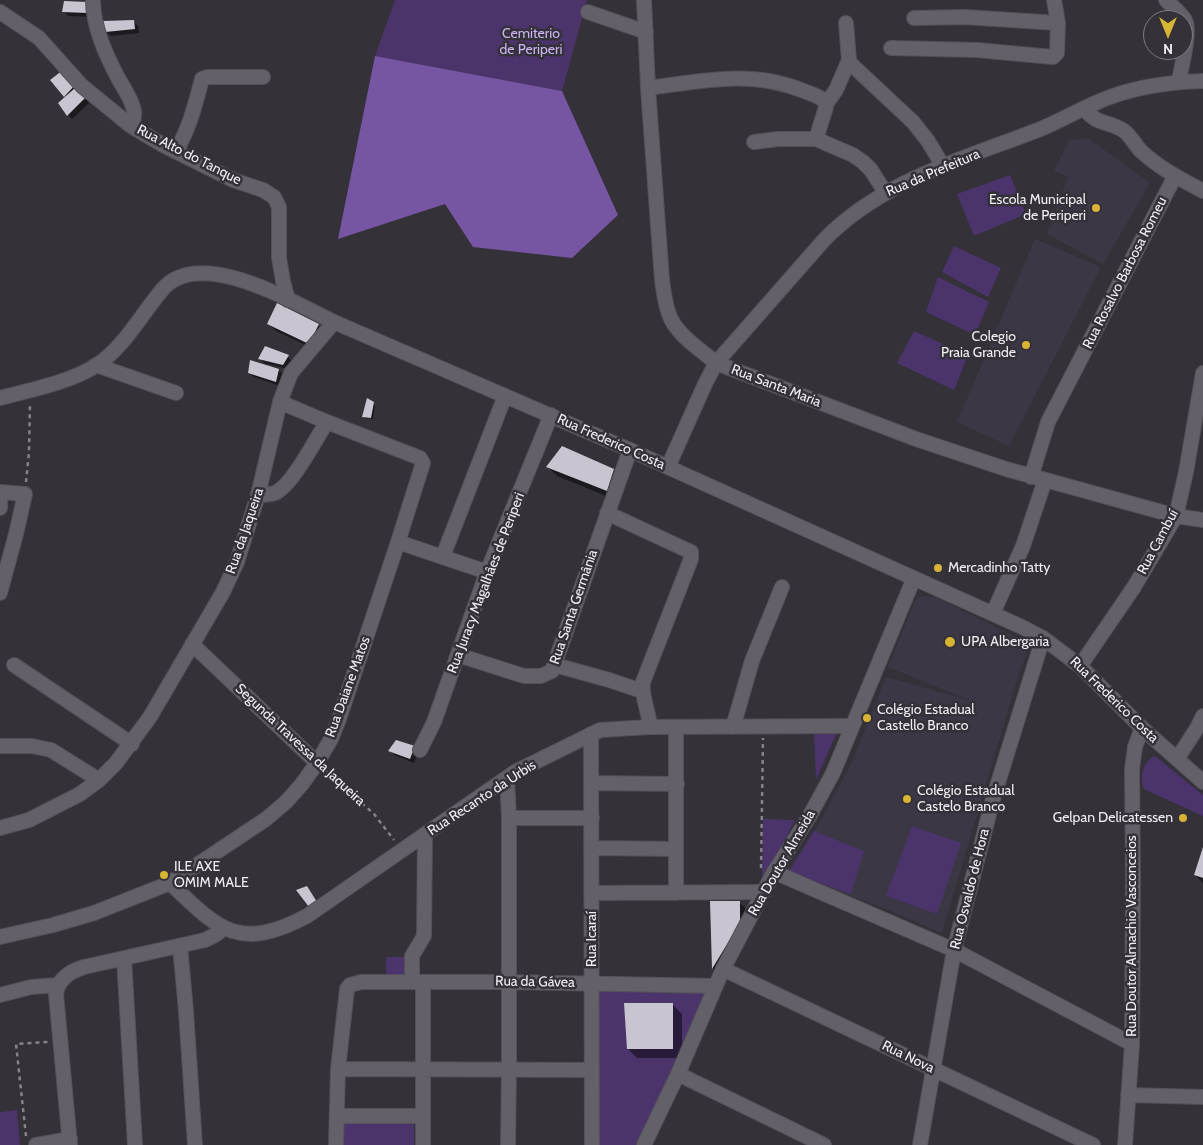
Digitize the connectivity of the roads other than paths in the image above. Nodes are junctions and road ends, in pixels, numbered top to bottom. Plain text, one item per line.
1 (93, 0) edge
2 (644, 0) edge
3 (1054, 0) edge
4 (1166, 0) edge
5 (0, 12) edge
6 (588, 12) dead end
7 (914, 18) dead end
8 (846, 23) dead end
9 (1058, 23) junction
10 (646, 32) junction
11 (892, 48) dead end
12 (849, 60) junction
13 (263, 77) dead end
14 (1179, 81) junction
15 (1203, 81) edge
16 (648, 88) junction
17 (826, 104) junction
18 (1084, 109) junction
19 (131, 126) junction
20 (816, 139) junction
21 (754, 142) dead end
22 (176, 151) junction
23 (943, 166) junction
24 (1175, 176) junction
25 (884, 192) junction
26 (1203, 192) edge
27 (288, 300) junction
28 (334, 322) junction
29 (716, 363) junction
30 (96, 365) junction
31 (1203, 373) edge
32 (176, 393) dead end
33 (504, 396) junction
34 (0, 398) edge
35 (280, 402) junction
36 (551, 415) junction
37 (327, 422) junction
38 (630, 450) junction
39 (668, 467) junction
40 (1038, 479) junction
41 (0, 492) edge
42 (258, 495) junction
43 (0, 508) edge
44 (607, 513) junction
45 (1176, 516) junction
46 (1203, 520) edge
47 (398, 542) junction
48 (443, 556) junction
49 (487, 572) junction
50 (914, 578) junction
51 (782, 587) dead end
52 (0, 593) edge
53 (993, 613) junction
54 (1043, 638) junction
55 (192, 644) junction
56 (458, 655) junction
57 (14, 664) dead end
58 (555, 665) junction
59 (1080, 666) junction
60 (642, 691) junction
61 (1203, 716) edge
62 (650, 726) junction
63 (733, 726) junction
64 (852, 726) junction
65 (676, 727) junction
66 (1142, 728) junction
67 (591, 734) junction
68 (132, 744) junction
69 (0, 746) edge
70 (420, 750) dead end
71 (1177, 759) junction
72 (317, 763) junction
73 (506, 778) junction
74 (99, 780) junction
75 (1203, 782) edge
76 (592, 784) junction
77 (677, 784) junction
78 (509, 818) junction
79 (592, 818) junction
80 (0, 828) edge
81 (425, 835) junction
82 (592, 848) junction
83 (676, 849) junction
84 (774, 872) junction
85 (170, 883) junction
86 (762, 892) junction
87 (592, 893) junction
88 (676, 893) junction
89 (223, 929) junction
90 (0, 937) edge
91 (180, 946) junction
92 (954, 950) junction
93 (124, 958) junction
94 (723, 969) junction
95 (418, 982) junction
96 (509, 982) junction
97 (592, 983) junction
98 (58, 986) junction
99 (715, 986) junction
100 (0, 995) edge
101 (1132, 1044) junction
102 (338, 1069) junction
103 (933, 1069) junction
104 (423, 1070) junction
105 (509, 1070) junction
106 (592, 1070) junction
107 (678, 1074) junction
108 (1128, 1094) junction
109 (1203, 1097) edge
110 (337, 1116) junction
111 (423, 1116) junction
112 (70, 1142) edge
113 (36, 1145) edge
114 (135, 1145) edge
115 (195, 1145) edge
116 (336, 1145) edge
117 (422, 1145) edge
118 (508, 1145) edge
119 (592, 1145) edge
120 (644, 1145) edge
121 (824, 1145) edge
122 (920, 1145) edge
123 (1093, 1145) edge
124 (1125, 1145) edge

1 - 19 street, Rua Alto do Tanque
2 - 10 street, Rua Santa Maria
3 - 9 street
4 - 14 street
5 - 19 street
6 - 10 street
7 - 9 street
8 - 12 street
9 - 11 street
10 - 16 street, Rua Santa Maria
12 - 17 street
12 - 23 street
13 - 22 street
14 - 15 street, Rua da Prefeitura
14 - 18 street, Rua da Prefeitura
16 - 17 street
16 - 29 street, Rua Santa Maria
17 - 20 street
18 - 23 street, Rua da Prefeitura
18 - 24 street
19 - 22 street, Rua Alto do Tanque
20 - 21 street
20 - 25 street
22 - 27 street, Rua Alto do Tanque
23 - 25 street, Rua da Prefeitura
24 - 26 street
24 - 40 street, Rua Rosalvo Barbosa Romeu
25 - 29 street, Rua da Prefeitura
27 - 28 street, Rua Frederico Costa
27 - 30 street, Rua Frederico Costa
28 - 33 street, Rua Frederico Costa
28 - 35 street, Rua da Jaqueira
29 - 39 street, Rua da Prefeitura
29 - 40 street, Rua Santa Maria
30 - 32 street
30 - 34 street, Rua Frederico Costa
31 - 45 street, Rua Cambuí
33 - 36 street, Rua Frederico Costa
33 - 48 street
35 - 37 street, Rua Daiane Matos
35 - 42 street, Rua da Jaqueira
36 - 38 street, Rua Frederico Costa
36 - 49 street, Rua Juracy Magalhâes de Periperi
37 - 42 street
37 - 47 street, Rua Daiane Matos
38 - 39 street, Rua Frederico Costa
38 - 44 street, Rua Santa Germânia
39 - 50 street, Rua Frederico Costa
40 - 45 street, Rua Santa Maria
40 - 53 street, Rua Rosalvo Barbosa Romeu
41 - 43 street
41 - 52 street
42 - 55 street, Rua da Jaqueira
44 - 58 street, Rua Santa Germânia
44 - 60 street
45 - 46 street, Rua Santa Maria
45 - 59 street, Rua Cambuí
47 - 48 street
47 - 72 street, Rua Daiane Matos
48 - 49 street
49 - 56 street, Rua Juracy Magalhâes de Periperi
50 - 53 street, Rua Frederico Costa
50 - 64 street, Rua Doutor Almeida
51 - 63 street
53 - 54 street, Rua Frederico Costa
54 - 59 street, Rua Frederico Costa
54 - 92 street, Rua Osvaldo de Hora
55 - 68 street, Rua da Jaqueira
55 - 72 street, Segunda Travessa da Jaqueira
56 - 58 street, Rua Santa Germânia
56 - 70 street, Rua Juracy Magalhâes de Periperi
57 - 68 street
58 - 60 street
59 - 66 street, Rua Frederico Costa
60 - 62 street
61 - 71 street
62 - 65 street, Rua Recanto da Urbis
62 - 67 street, Rua Recanto da Urbis
63 - 64 street, Rua Recanto da Urbis
63 - 65 street, Rua Recanto da Urbis
64 - 84 street, Rua Doutor Almeida
65 - 77 street
66 - 71 street, Rua Frederico Costa
66 - 101 street, Rua Doutor Almachio Vasconceios
67 - 73 street, Rua Recanto da Urbis
67 - 76 street, Rua Icaraí
68 - 74 street, Rua da Jaqueira
69 - 74 street
71 - 75 street, Rua Frederico Costa
72 - 85 street, Rua Daiane Matos
73 - 78 street
73 - 81 street, Rua Recanto da Urbis
74 - 80 street, Rua da Jaqueira
76 - 77 street
76 - 79 street, Rua Icaraí
77 - 83 street
78 - 79 street
78 - 96 street
79 - 82 street, Rua Icaraí
81 - 89 street, Rua Recanto da Urbis
81 - 95 street
82 - 83 street
82 - 87 street, Rua Icaraí
83 - 88 street
84 - 86 street, Rua Doutor Almeida
84 - 92 street
85 - 89 street, Rua Recanto da Urbis
85 - 90 street, Rua Daiane Matos
86 - 88 street
86 - 94 street, Rua Doutor Almeida
87 - 88 street
87 - 97 street, Rua Icaraí
89 - 91 street
91 - 93 street
91 - 115 street
92 - 101 street
92 - 103 street, Rua Osvaldo de Hora
93 - 98 street
93 - 114 street
94 - 99 street, Rua Doutor Almeida
94 - 103 street, Rua Nova
95 - 96 street, Rua da Gávea
95 - 102 street, Rua da Gávea
95 - 104 street
96 - 97 street, Rua da Gávea
96 - 105 street
97 - 99 street, Rua da Gávea
97 - 106 street, Rua Icaraí
98 - 100 street
98 - 112 street
99 - 107 street, Rua Doutor Almeida
101 - 108 street, Rua Doutor Almachio Vasconceios
102 - 104 street
102 - 110 street
103 - 122 street, Rua Osvaldo de Hora
103 - 123 street, Rua Nova
104 - 105 street
104 - 111 street
105 - 106 street
105 - 118 street
106 - 119 street, Rua Icaraí
107 - 120 street, Rua Doutor Almeida
107 - 121 street
108 - 109 street
108 - 124 street, Rua Doutor Almachio Vasconceios
110 - 111 street
110 - 116 street
111 - 117 street
112 - 113 street

